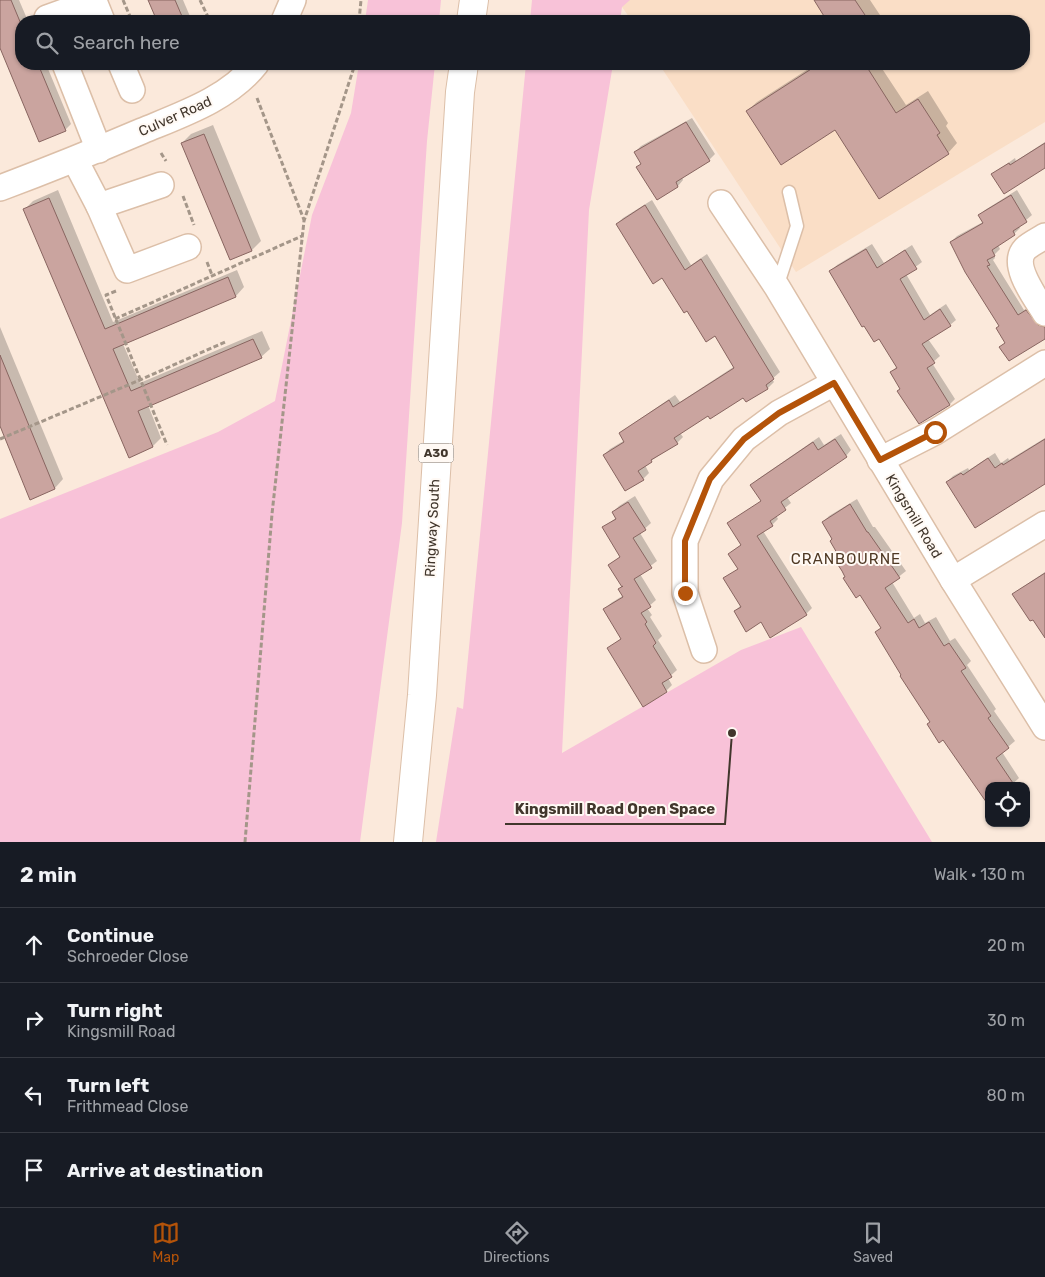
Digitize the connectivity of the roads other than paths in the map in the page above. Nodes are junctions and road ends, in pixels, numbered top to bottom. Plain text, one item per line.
1 (293, 0) edge
2 (474, 0) edge
3 (55, 15) edge
4 (100, 15) edge
5 (287, 15) edge
6 (471, 15) edge
7 (67, 70) edge
8 (123, 70) edge
9 (252, 70) edge
10 (463, 70) edge
11 (132, 90) dead end
12 (99, 150) junction
13 (75, 160) junction
14 (170, 187) road end
15 (0, 188) edge
16 (789, 192) dead end
17 (721, 203) dead end
18 (99, 206) junction
19 (1045, 236) edge
20 (197, 246) road end
21 (777, 287) junction
22 (1045, 313) edge
23 (1045, 363) edge
24 (834, 383) junction
25 (880, 460) junction
26 (1045, 524) edge
27 (953, 580) junction
28 (704, 650) dead end
29 (1045, 727) edge
30 (408, 842) edge

1 - 5 street
2 - 6 main road
3 - 4 street
7 - 12 street
8 - 11 street
9 - 12 street, Culver Road
10 - 30 main road, Ringway South / A30
12 - 13 street, Culver Road
13 - 15 street, Culver Road
13 - 18 street
14 - 18 street
16 - 21 lane
17 - 21 street, Kingsmill Road
18 - 20 street
19 - 22 street
21 - 24 street, Kingsmill Road
23 - 25 street
24 - 25 street, Kingsmill Road
24 - 28 street
25 - 27 street, Kingsmill Road
26 - 27 street
27 - 29 street, Kingsmill Road

